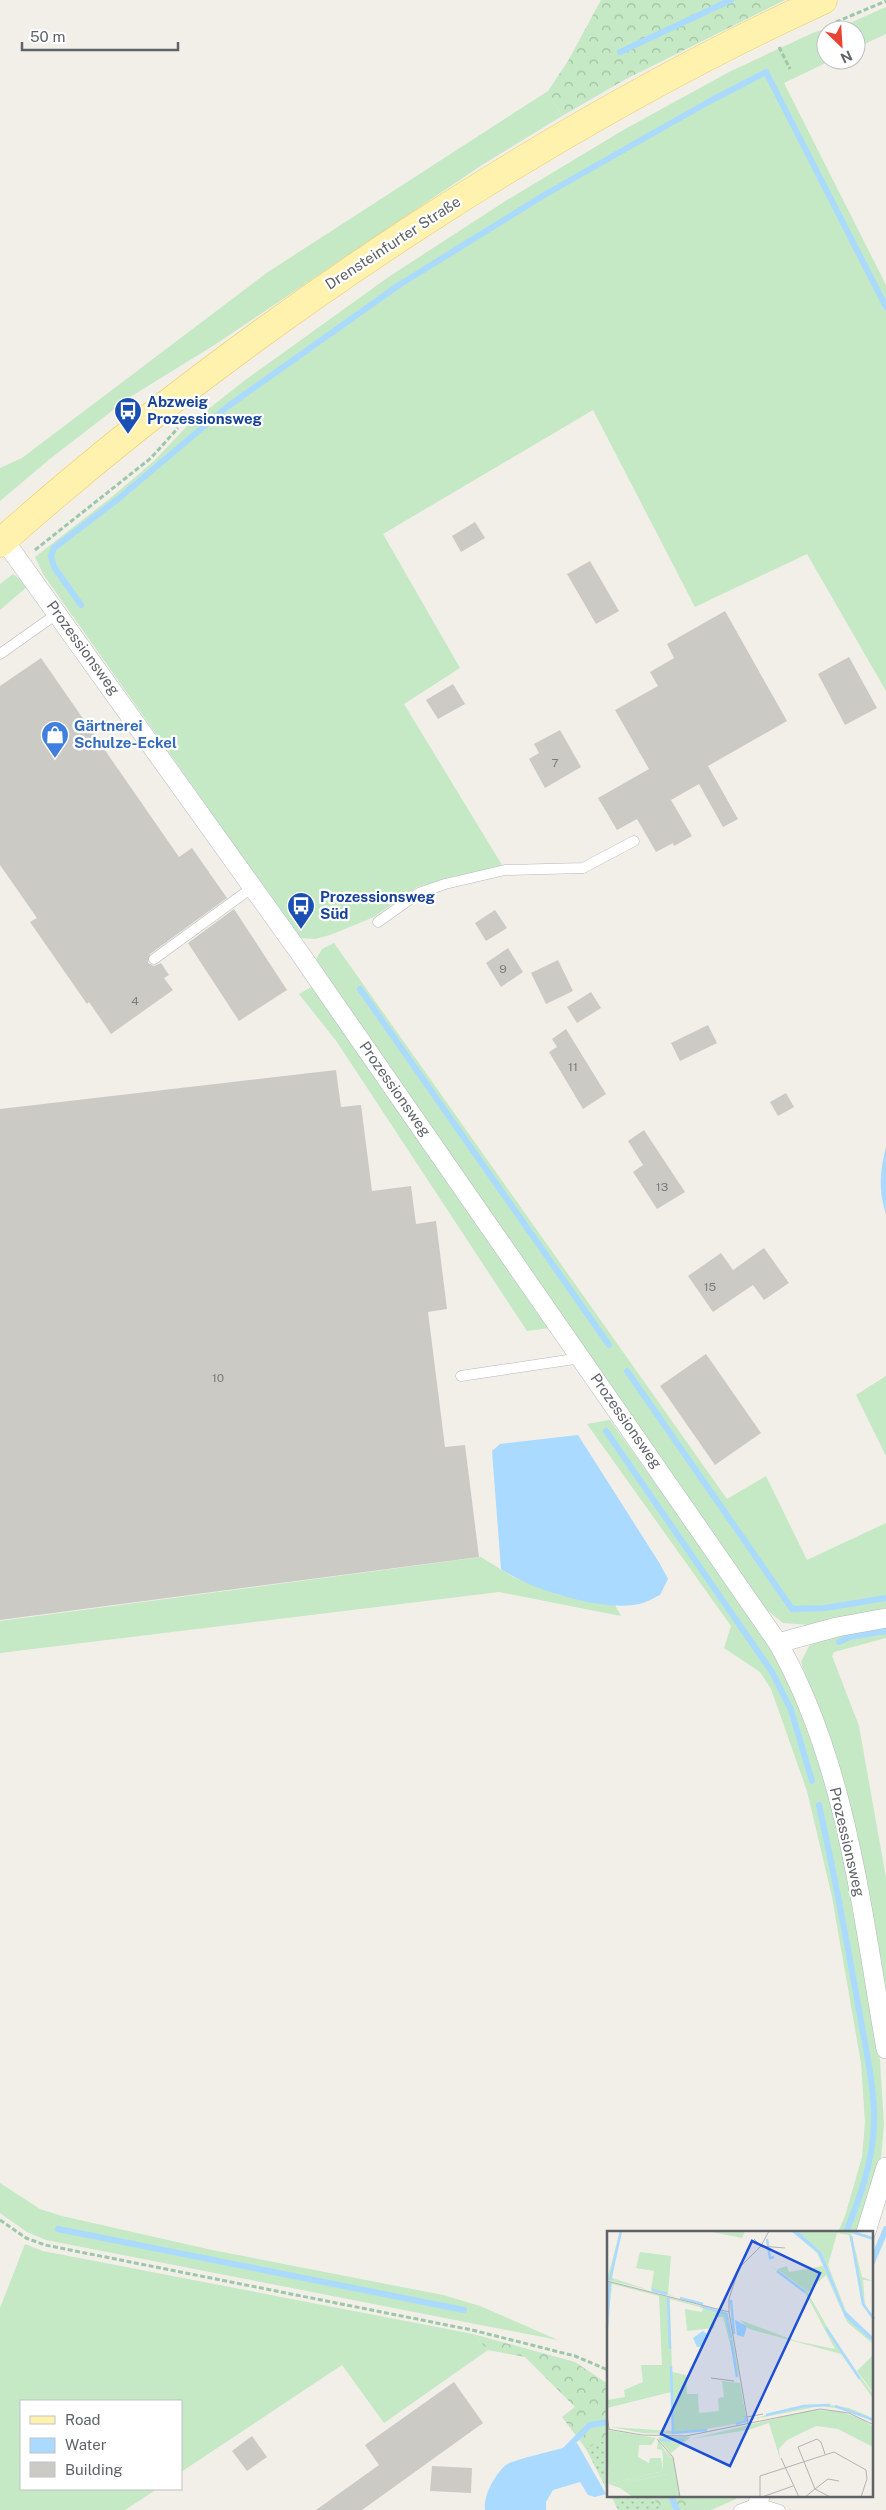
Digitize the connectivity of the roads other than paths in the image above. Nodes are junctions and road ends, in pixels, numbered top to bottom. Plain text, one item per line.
1 (828, 11) edge
2 (2, 542) edge
3 (58, 614) junction
4 (0, 654) edge
5 (634, 841) dead end
6 (253, 887) junction
7 (378, 922) dead end
8 (154, 959) dead end
9 (581, 1358) junction
10 (461, 1376) dead end
11 (886, 1618) edge
12 (778, 1643) junction
13 (886, 2049) edge
14 (886, 2167) edge
15 (866, 2231) edge
16 (758, 2503) edge
17 (740, 2510) edge
18 (780, 2510) edge

1 - 2 main road, Drensteinfurter Straße
2 - 3 street, Prozessionsweg
3 - 4 lane
3 - 6 street, Prozessionsweg
5 - 7 lane
6 - 8 lane
6 - 9 street, Prozessionsweg
9 - 10 lane
9 - 12 street, Prozessionsweg
11 - 12 street
12 - 13 street, Prozessionsweg
14 - 15 street
16 - 17 lane
16 - 18 lane

